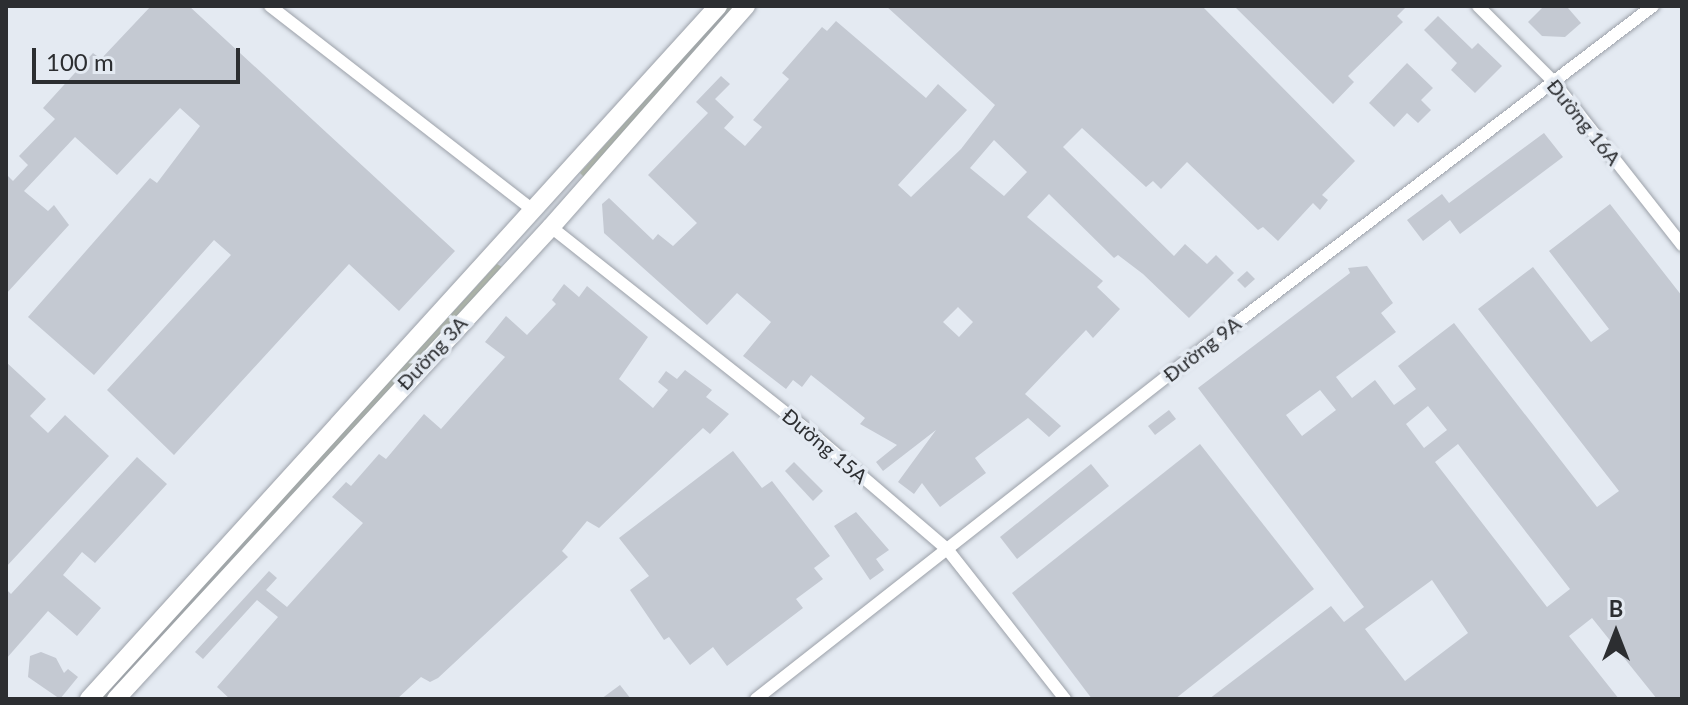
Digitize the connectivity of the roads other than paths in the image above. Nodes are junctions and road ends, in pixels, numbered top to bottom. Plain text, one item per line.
1 (270, 6) edge
2 (718, 6) edge
3 (746, 6) edge
4 (1478, 6) edge
5 (1653, 6) edge
6 (1553, 81) junction
7 (534, 211) junction
8 (551, 227) junction
9 (1682, 245) edge
10 (947, 549) junction
11 (89, 699) edge
12 (116, 699) edge
13 (756, 699) edge
14 (1065, 699) edge

1 - 7 street
2 - 7 street, Đường 3A
3 - 8 street, Đường 3A
4 - 6 street, Đường 16A
5 - 6 street, Đường 9A
6 - 9 street, Đường 16A
6 - 10 street, Đường 9A
7 - 8 street
7 - 11 street, Đường 3A
8 - 10 street, Đường 15A
8 - 12 street, Đường 3A
10 - 13 street, Đường 9A
10 - 14 street, Đường 15A

